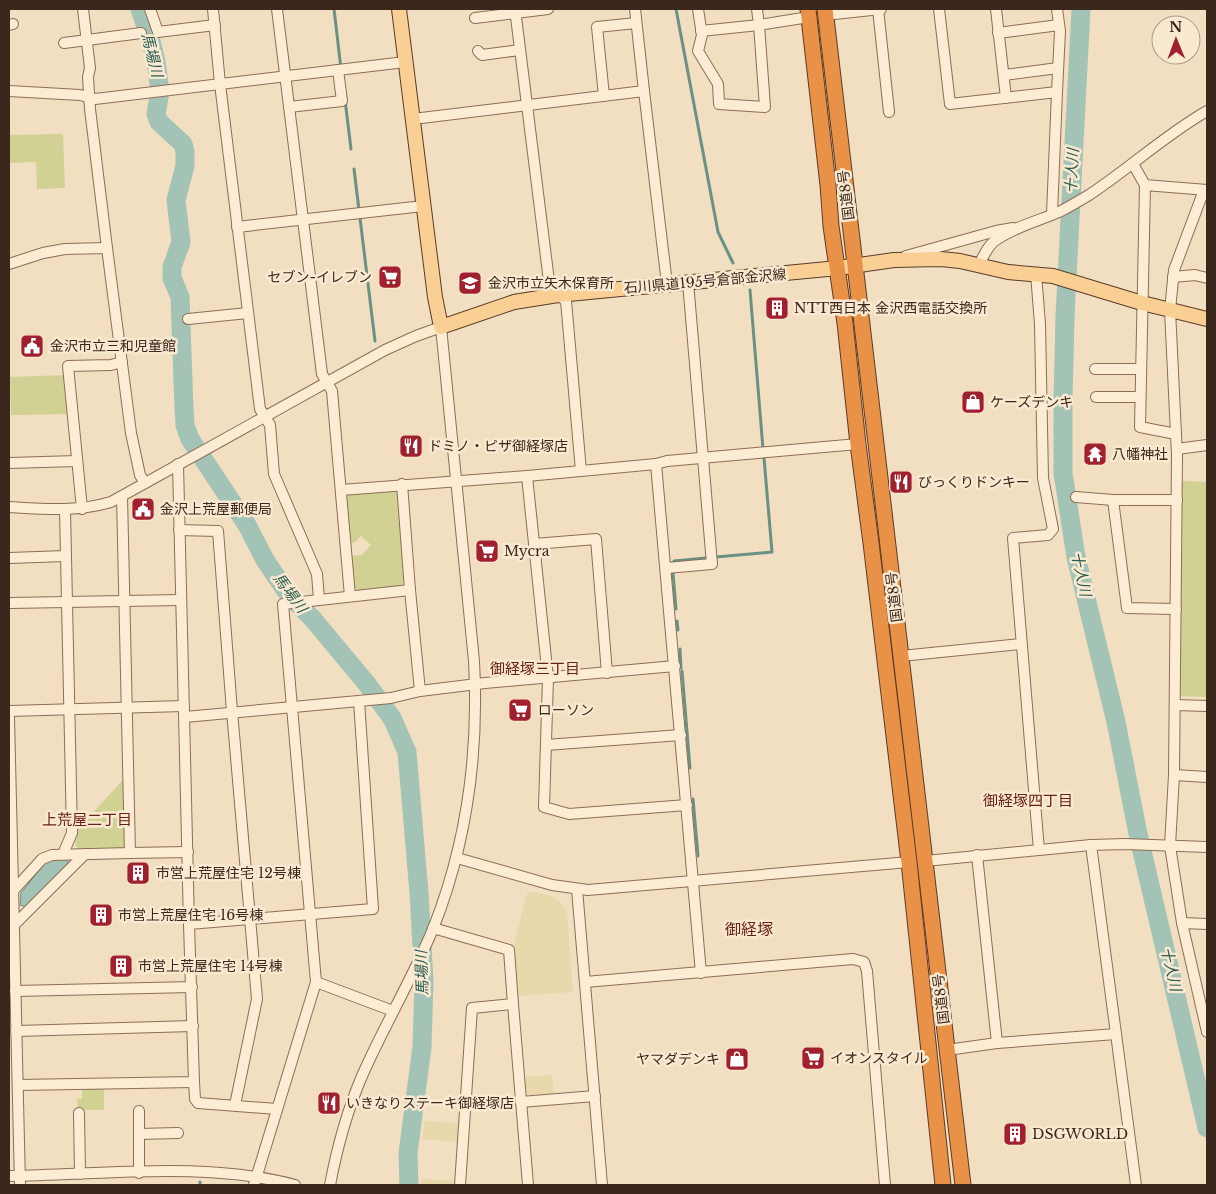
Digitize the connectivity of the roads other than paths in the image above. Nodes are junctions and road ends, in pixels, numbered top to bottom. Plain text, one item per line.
1 (83, 9) edge
2 (150, 9) edge
3 (213, 9) edge
4 (277, 9) edge
5 (399, 9) edge
6 (548, 9) edge
7 (635, 9) edge
8 (698, 9) edge
9 (757, 9) edge
10 (879, 9) edge
11 (939, 9) edge
12 (996, 9) edge
13 (1057, 9) edge
14 (515, 11) edge
15 (825, 12) edge
16 (808, 13) edge
17 (475, 18) dead end
18 (636, 23) junction
19 (215, 25) junction
20 (759, 25) junction
21 (1059, 25) junction
22 (701, 31) junction
23 (998, 33) junction
24 (141, 34) dead end
25 (87, 40) junction
26 (64, 43) dead end
27 (520, 50) junction
28 (478, 51) dead end
29 (405, 62) junction
30 (1058, 68) junction
31 (340, 70) junction
32 (1004, 75) junction
33 (286, 76) junction
34 (220, 84) junction
35 (644, 91) junction
36 (9, 92) edge
37 (1058, 92) junction
38 (604, 96) junction
39 (90, 97) junction
40 (1006, 98) junction
41 (527, 104) junction
42 (289, 107) junction
43 (1207, 111) edge
44 (889, 112) dead end
45 (413, 119) junction
46 (1133, 164) junction
47 (1145, 185) junction
48 (1206, 190) edge
49 (423, 206) junction
50 (1055, 213) junction
51 (302, 220) junction
52 (237, 227) junction
53 (1021, 227) junction
54 (108, 248) junction
55 (894, 260) junction
56 (9, 264) edge
57 (979, 265) junction
58 (854, 266) junction
59 (838, 268) junction
60 (1036, 274) junction
61 (1173, 277) junction
62 (1207, 278) edge
63 (688, 282) junction
64 (667, 284) junction
65 (558, 295) junction
66 (1142, 303) junction
67 (1170, 310) junction
68 (248, 313) junction
69 (188, 319) dead end
70 (1207, 320) edge
71 (441, 328) junction
72 (122, 362) junction
73 (1141, 368) junction
74 (1095, 369) dead end
75 (327, 383) junction
76 (1096, 397) dead end
77 (1140, 397) junction
78 (265, 416) junction
79 (1176, 434) junction
80 (858, 444) junction
81 (1207, 445) edge
82 (1177, 449) junction
83 (703, 458) junction
84 (77, 462) junction
85 (9, 463) edge
86 (178, 464) junction
87 (656, 464) junction
88 (581, 471) junction
89 (527, 476) junction
90 (456, 480) junction
91 (145, 483) junction
92 (402, 484) junction
93 (341, 490) junction
94 (122, 496) junction
95 (1076, 496) dead end
96 (1113, 500) junction
97 (1177, 500) junction
98 (9, 507) edge
99 (82, 509) junction
100 (65, 510) junction
101 (179, 530) junction
102 (534, 544) junction
103 (66, 556) junction
104 (9, 558) edge
105 (666, 568) junction
106 (410, 590) junction
107 (350, 596) junction
108 (319, 599) junction
109 (181, 600) junction
110 (124, 601) junction
111 (67, 602) junction
112 (9, 603) edge
113 (1176, 609) junction
114 (1021, 644) junction
115 (901, 656) junction
116 (674, 666) junction
117 (607, 673) junction
118 (548, 678) junction
119 (476, 685) junction
120 (420, 691) junction
121 (359, 701) junction
122 (1175, 705) junction
123 (1207, 706) edge
124 (293, 707) junction
125 (127, 708) junction
126 (69, 710) junction
127 (9, 711) edge
128 (184, 711) junction
129 (232, 711) junction
130 (9, 717) edge
131 (681, 735) junction
132 (546, 746) junction
133 (1174, 776) junction
134 (1207, 777) edge
135 (687, 804) junction
136 (1092, 845) junction
137 (1170, 846) junction
138 (1207, 847) edge
139 (1039, 850) junction
140 (188, 852) junction
141 (130, 853) junction
142 (63, 854) junction
143 (85, 854) junction
144 (977, 855) junction
145 (10, 857) edge
146 (457, 858) junction
147 (925, 861) junction
148 (909, 862) junction
149 (693, 881) junction
150 (577, 890) junction
151 (13, 891) junction
152 (310, 914) junction
153 (250, 920) junction
154 (1182, 923) junction
155 (189, 924) junction
156 (1207, 924) edge
157 (14, 925) junction
158 (433, 928) junction
159 (701, 973) junction
160 (316, 982) junction
161 (585, 982) junction
162 (192, 987) junction
163 (13, 995) edge
164 (513, 1004) junction
165 (393, 1011) junction
166 (1206, 1017) edge
167 (193, 1026) junction
168 (16, 1031) junction
169 (1207, 1032) edge
170 (1116, 1034) junction
171 (996, 1043) junction
172 (947, 1050) junction
173 (194, 1082) junction
174 (18, 1085) junction
175 (595, 1096) junction
176 (521, 1102) junction
177 (235, 1105) junction
178 (277, 1109) junction
179 (139, 1111) dead end
180 (79, 1113) dead end
181 (178, 1133) dead end
182 (139, 1134) junction
183 (139, 1172) junction
184 (80, 1174) junction
185 (9, 1176) edge
186 (20, 1181) edge
187 (255, 1181) edge
188 (294, 1185) edge
189 (330, 1185) edge
190 (460, 1185) edge
191 (528, 1185) edge
192 (602, 1185) edge
193 (885, 1185) edge
194 (943, 1185) edge
195 (963, 1185) edge
196 (1136, 1185) edge

1 - 25 street
2 - 19 street
3 - 19 street
4 - 33 street
5 - 29 main road
6 - 14 street
7 - 18 street
8 - 22 street
9 - 20 street
10 - 15 street
10 - 44 street
11 - 40 street
12 - 23 street
13 - 21 street
14 - 17 street
14 - 27 street
15 - 58 highway, 国道8号
16 - 20 street
16 - 59 highway, 国道8号
18 - 35 street
18 - 38 street
19 - 34 street
20 - 22 street
20 - 22 street
21 - 23 street
21 - 30 street
23 - 32 street
24 - 25 street
25 - 26 street
25 - 39 street
27 - 28 street
27 - 41 street
29 - 31 street
29 - 45 main road
30 - 32 street
30 - 37 street
31 - 33 street
31 - 42 street
32 - 40 street
33 - 34 street
33 - 42 street
34 - 39 street
34 - 52 street
35 - 38 street
35 - 64 street
36 - 39 street
37 - 40 street
37 - 50 street
38 - 41 street
39 - 54 street
41 - 45 street
41 - 65 street
42 - 51 street
43 - 46 street
45 - 49 main road
46 - 47 street
46 - 50 street
47 - 48 street
47 - 66 street
48 - 61 street
49 - 51 street
49 - 71 main road
50 - 53 street
51 - 52 street
51 - 75 street
52 - 68 street
53 - 55 street
53 - 57 street
54 - 56 street
54 - 72 street
55 - 57 main road, 石川県道195号倉部金沢線
55 - 58 main road, 石川県道195号倉部金沢線
57 - 60 main road, 石川県道195号倉部金沢線
58 - 59 main road, 石川県道195号倉部金沢線
58 - 115 highway, 国道8号
59 - 63 main road, 石川県道195号倉部金沢線
59 - 80 highway, 国道8号
60 - 66 main road, 石川県道195号倉部金沢線
60 - 114 street
61 - 62 street
61 - 67 street
63 - 64 main road, 石川県道195号倉部金沢線
63 - 83 street
64 - 65 main road, 石川県道195号倉部金沢線
65 - 71 main road, 石川県道195号倉部金沢線
65 - 88 street
66 - 67 main road
66 - 73 street
67 - 70 main road
67 - 79 street
68 - 69 street
68 - 78 street
71 - 75 street
71 - 90 street
72 - 84 street
72 - 91 street
73 - 74 street
73 - 77 street
75 - 78 street
75 - 93 street
76 - 77 street
77 - 79 street
78 - 86 street
78 - 108 street
79 - 82 street
80 - 83 street
80 - 148 highway, 国道8号
81 - 82 street
82 - 97 street
83 - 87 street
83 - 105 street
84 - 85 street
84 - 99 street
86 - 91 street
86 - 101 street
87 - 88 street
87 - 105 street
88 - 89 street
89 - 90 street
89 - 102 street
90 - 92 street
90 - 119 street
91 - 94 street
92 - 93 street
92 - 106 street
93 - 107 street
94 - 99 street
94 - 110 street
95 - 96 street
96 - 97 street
96 - 113 street
97 - 113 street
98 - 100 street
99 - 100 street
100 - 103 street
101 - 109 street
101 - 129 street
102 - 117 street
102 - 118 street
103 - 104 street
103 - 111 street
105 - 116 street
106 - 107 street
106 - 120 street
107 - 108 street
108 - 124 street
109 - 110 street
109 - 128 street
110 - 111 street
110 - 125 street
111 - 112 street
111 - 126 street
113 - 122 street
114 - 115 street
114 - 139 street
115 - 147 highway, 国道8号
116 - 117 street
116 - 131 street
117 - 118 street
118 - 119 street
118 - 132 street
119 - 120 street
119 - 146 street
120 - 121 street
121 - 124 street
121 - 152 street
122 - 123 street
122 - 133 street
124 - 129 street
124 - 152 street
125 - 126 street
125 - 128 street
125 - 141 street
126 - 127 street
126 - 142 street
128 - 129 street
128 - 140 street
129 - 153 street
130 - 145 street
131 - 132 street
131 - 135 street
132 - 135 street
133 - 134 street
133 - 137 street
135 - 149 street
136 - 137 street
136 - 139 street
136 - 170 street
137 - 138 street
137 - 154 street
139 - 144 street
140 - 141 street
140 - 155 street
141 - 143 street
142 - 143 street
142 - 151 street
143 - 157 street
144 - 147 street
144 - 171 street
145 - 151 street
146 - 150 street
146 - 158 street
147 - 172 highway, 国道8号
148 - 149 street
148 - 194 highway, 国道8号
149 - 150 street
149 - 159 street
150 - 161 street
151 - 157 street
152 - 153 street
152 - 160 street
153 - 155 street
153 - 177 street
154 - 156 street
154 - 166 street
155 - 162 street
157 - 163 street
158 - 164 street
158 - 165 street
159 - 161 street
159 - 193 street
160 - 165 street
160 - 178 street
161 - 175 street
162 - 163 street
162 - 167 street
163 - 168 street
164 - 176 street
164 - 190 street
165 - 189 street
166 - 169 street
167 - 168 street
167 - 173 street
168 - 174 street
170 - 171 street
170 - 196 street
171 - 172 street
172 - 195 highway, 国道8号
173 - 174 street
173 - 177 street
174 - 186 street
175 - 176 street
175 - 192 street
176 - 191 street
177 - 178 street
178 - 187 street
179 - 182 street
180 - 184 street
181 - 182 street
182 - 183 street
183 - 184 street
183 - 187 street
184 - 186 street
185 - 186 street
187 - 188 street

